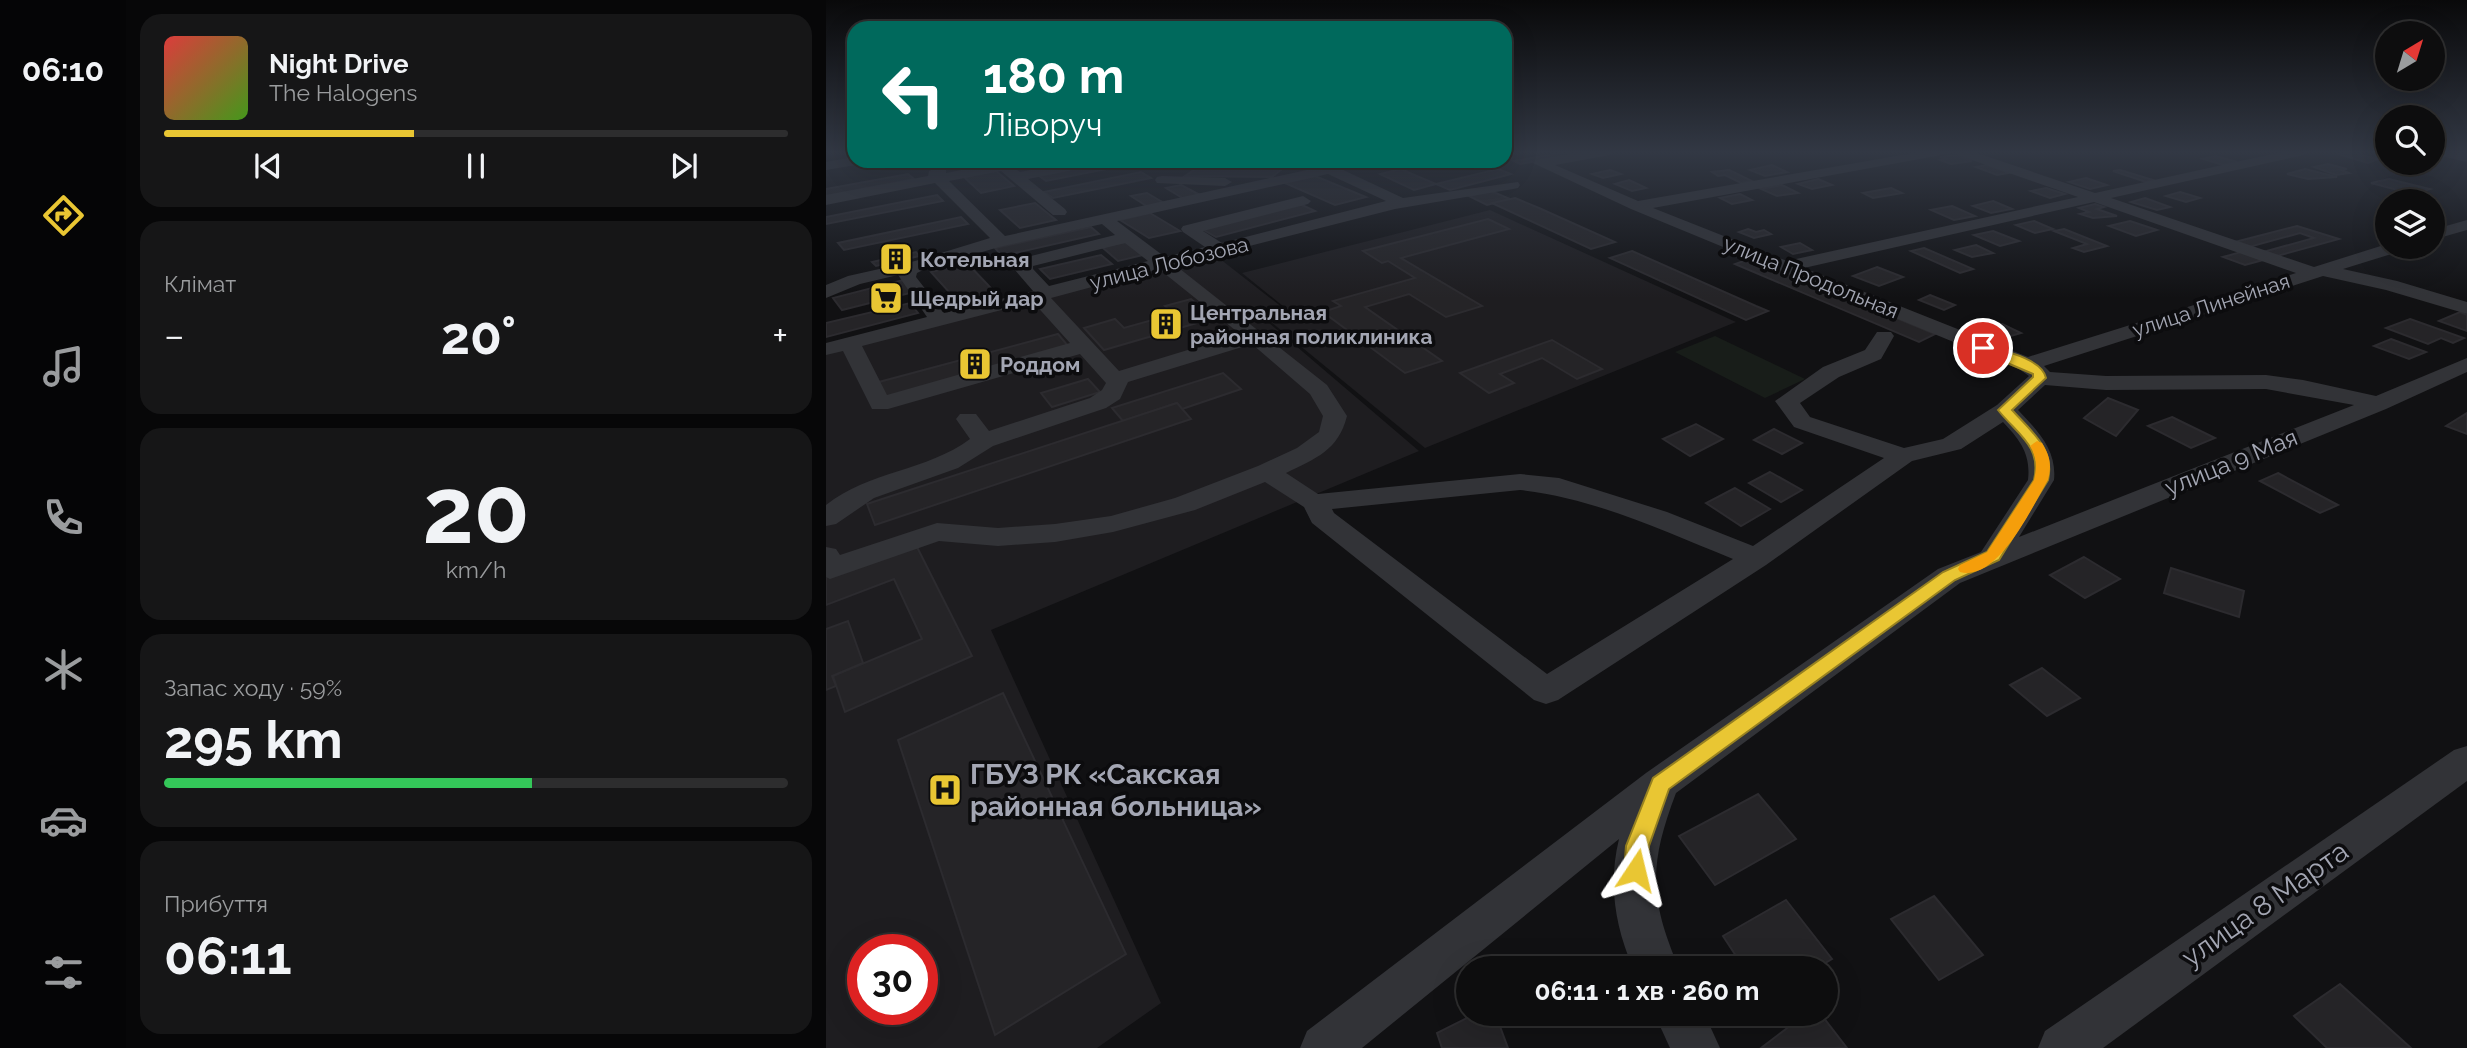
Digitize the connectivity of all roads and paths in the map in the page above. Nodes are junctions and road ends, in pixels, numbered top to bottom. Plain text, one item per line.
1 (960, 200) edge
2 (1044, 200) edge
3 (1190, 200) edge
4 (1400, 200) edge
5 (1418, 200) edge
6 (1622, 200) edge
7 (1670, 200) edge
8 (2084, 200) edge
9 (2098, 200) edge
10 (1303, 201) joint
11 (1405, 202) junction
12 (1636, 206) junction
13 (1059, 212) dead end
14 (2466, 215) edge
15 (1342, 218) junction
16 (1105, 219) junction
17 (2445, 227) edge
18 (1128, 237) junction
19 (995, 243) junction
20 (1221, 250) junction
21 (2375, 253) edge
22 (919, 265) junction
23 (1164, 265) junction
24 (1788, 267) junction
25 (2315, 271) junction
26 (826, 292) edge
27 (1042, 295) junction
28 (2467, 308) edge
29 (940, 321) junction
30 (1255, 336) junction
31 (1884, 336) dead end
32 (850, 343) junction
33 (1084, 346) junction
34 (826, 349) edge
35 (2467, 365) edge
36 (2033, 371) junction
37 (1115, 379) junction
38 (2378, 404) junction
39 (2005, 410) junction
40 (968, 419) dead end
41 (984, 441) junction
42 (1903, 456) junction
43 (1267, 472) junction
44 (1316, 502) junction
45 (826, 518) edge
46 (1993, 556) junction
47 (1756, 558) junction
48 (827, 565) edge
49 (2467, 761) edge
50 (1660, 784) junction
51 (1650, 956) edge
52 (1685, 1026) edge
53 (1324, 1048) edge
54 (1696, 1048) edge
55 (2062, 1048) edge

1 - 19 street
2 - 13 street
3 - 16 street
4 - 11 street
5 - 11 street, улица Лобозова
6 - 12 street, улица Продольная
7 - 12 street
8 - 24 street
9 - 25 street
10 - 15 street
10 - 20 street
11 - 15 street, улица Лобозова
12 - 24 street, улица Продольная
14 - 17 street
15 - 20 street, улица Лобозова
16 - 18 street
16 - 19 street
18 - 23 street
18 - 27 street
19 - 22 street
20 - 23 street, улица Лобозова
21 - 25 street, улица Линейная
22 - 26 street
22 - 29 street
23 - 27 street, улица Лобозова
23 - 30 street
24 - 36 street, улица Продольная
25 - 28 street
25 - 36 street, улица Линейная
27 - 29 street, улица Лобозова
27 - 33 street
29 - 32 street, улица Лобозова
30 - 37 street
30 - 43 street
31 - 42 street
32 - 33 street
32 - 34 street, улица Лобозова
33 - 37 street
35 - 38 street, улица 9 Мая
36 - 38 street, улица Продольная
36 - 39 street
37 - 41 street
38 - 46 street, улица 9 Мая
39 - 42 street
39 - 46 street
40 - 41 street
41 - 45 street
42 - 47 street
43 - 44 street
43 - 48 street
44 - 47 street
44 - 47 street
46 - 50 street, улица 9 Мая
49 - 55 street, улица 8 Марта
50 - 51 street
50 - 53 street, улица 9 Мая
52 - 54 street

